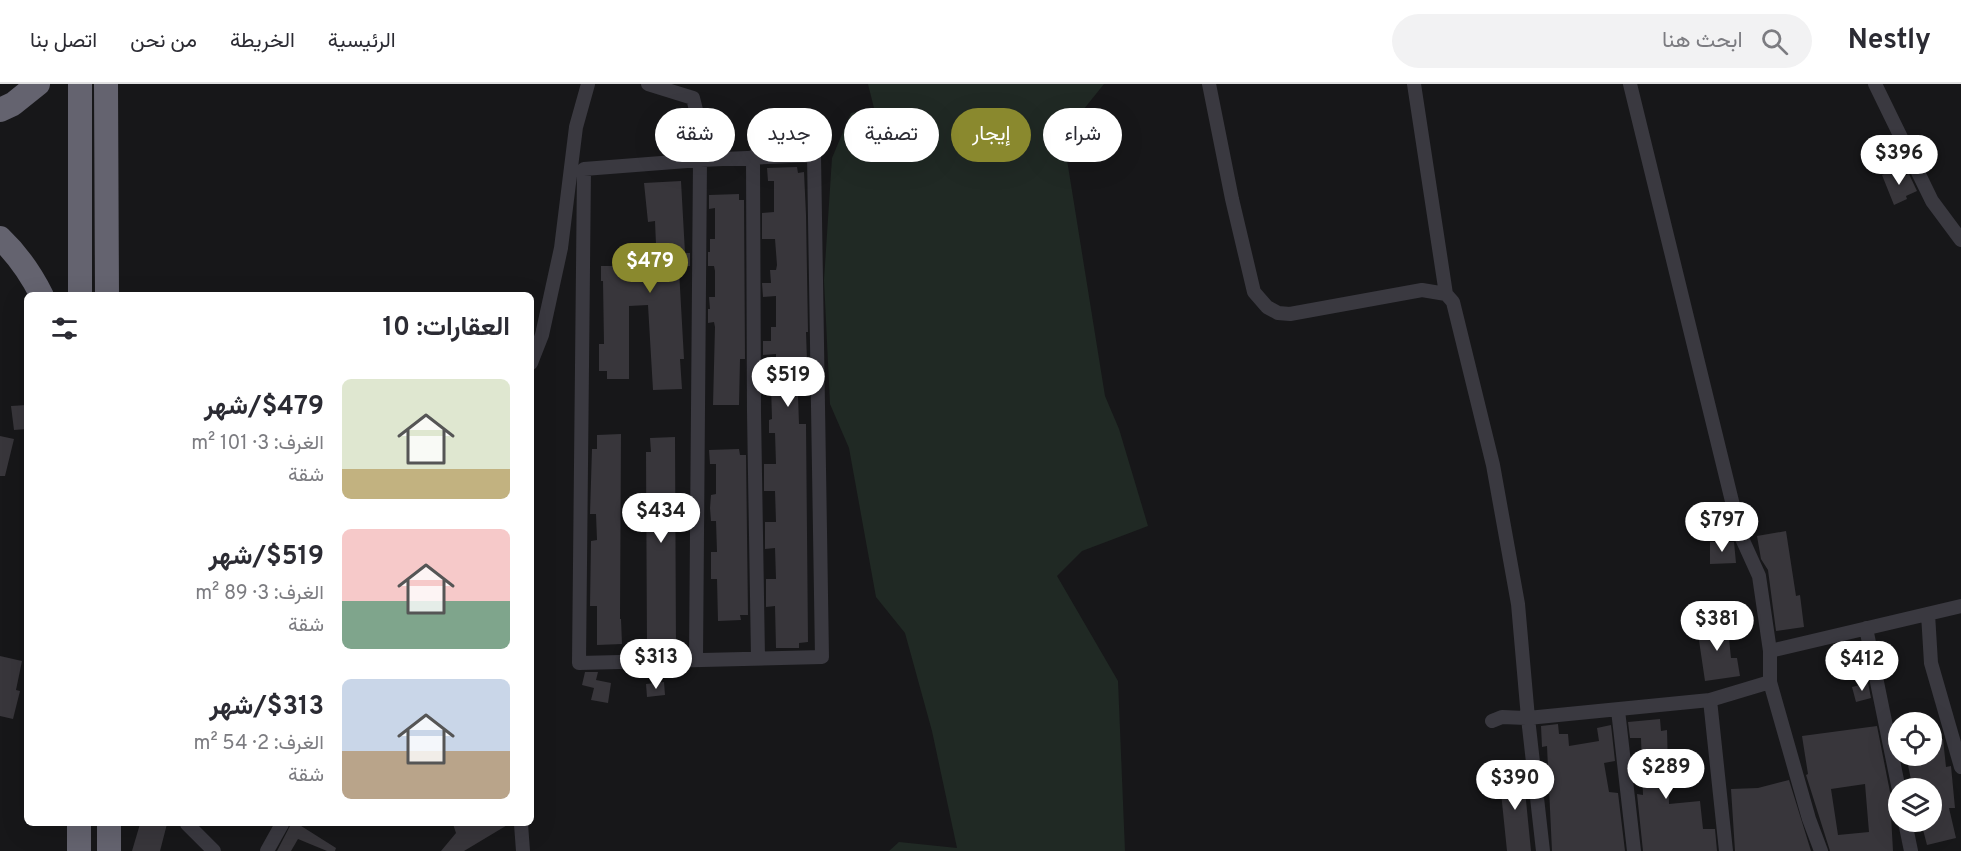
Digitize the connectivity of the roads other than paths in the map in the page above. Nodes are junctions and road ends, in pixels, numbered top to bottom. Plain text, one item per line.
1 (38, 84) edge
2 (80, 84) edge
3 (106, 84) edge
4 (588, 84) edge
5 (648, 84) edge
6 (1209, 84) edge
7 (1414, 84) edge
8 (1630, 84) edge
9 (1880, 85) edge
10 (696, 108) edge
11 (0, 110) edge
12 (665, 162) edge
13 (700, 162) edge
14 (753, 162) edge
15 (814, 162) edge
16 (0, 238) edge
17 (1961, 240) edge
18 (40, 292) edge
19 (80, 292) edge
20 (107, 292) edge
21 (1446, 294) junction
22 (534, 355) edge
23 (1961, 606) edge
24 (1928, 614) junction
25 (1866, 628) junction
26 (1770, 651) junction
27 (758, 658) junction
28 (696, 659) junction
29 (1770, 682) junction
30 (1710, 700) junction
31 (1618, 710) junction
32 (1528, 718) junction
33 (1491, 721) dead end
34 (1961, 766) edge
35 (1897, 778) edge
36 (79, 826) edge
37 (108, 826) edge
38 (189, 826) edge
39 (281, 826) edge
40 (521, 826) edge
41 (1907, 832) edge
42 (79, 851) edge
43 (109, 851) edge
44 (214, 851) edge
45 (267, 851) edge
46 (523, 851) edge
47 (1543, 851) edge
48 (1634, 851) edge
49 (1726, 851) edge
50 (1821, 851) edge
51 (1911, 851) edge

1 - 11 highway
2 - 19 highway
3 - 20 highway
4 - 22 street
5 - 10 street
6 - 21 street
7 - 21 street
8 - 26 street
9 - 17 street
12 - 28 street
13 - 28 street
14 - 27 street
15 - 27 street
16 - 18 highway
21 - 32 street
23 - 24 street
24 - 25 street
24 - 34 street
25 - 26 street
25 - 35 street
26 - 29 street
27 - 28 street
29 - 30 street
29 - 50 street
30 - 31 street
30 - 49 street
31 - 32 street
31 - 48 street
32 - 33 street
32 - 47 street
36 - 42 highway
37 - 43 highway
38 - 44 street
39 - 45 street
40 - 46 street
41 - 51 street

